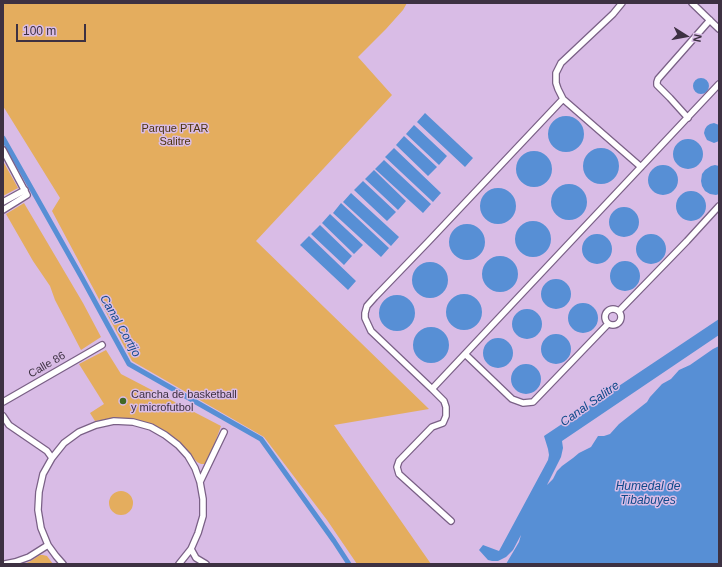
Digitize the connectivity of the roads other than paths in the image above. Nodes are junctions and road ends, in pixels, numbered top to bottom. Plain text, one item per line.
1 (622, 3) edge
2 (692, 3) edge
3 (710, 20) junction
4 (719, 29) edge
5 (719, 84) edge
6 (563, 99) junction
7 (688, 118) junction
8 (3, 150) edge
9 (641, 168) junction
10 (25, 190) junction
11 (3, 202) edge
12 (719, 206) edge
13 (3, 210) edge
14 (619, 311) junction
15 (608, 324) junction
16 (102, 346) dead end
17 (465, 354) junction
18 (432, 389) junction
19 (3, 402) edge
20 (3, 416) edge
21 (224, 432) dead end
22 (52, 458) junction
23 (200, 482) junction
24 (450, 521) dead end
25 (48, 545) junction
26 (191, 549) junction
27 (5, 564) edge
28 (63, 564) edge
29 (179, 564) edge
30 (206, 564) edge

1 - 6 street
2 - 3 street
3 - 4 street
3 - 7 street
5 - 7 street
6 - 9 street
6 - 18 street
7 - 9 street
8 - 10 street
9 - 17 street
10 - 11 street
10 - 13 street
12 - 14 street
14 - 15 street
14 - 15 street
15 - 17 street
16 - 19 street, Calle 86
17 - 18 street
18 - 24 street
20 - 22 street
21 - 23 street
22 - 23 street
22 - 25 street
23 - 26 street
25 - 27 street
25 - 28 street
26 - 29 street
26 - 30 street

